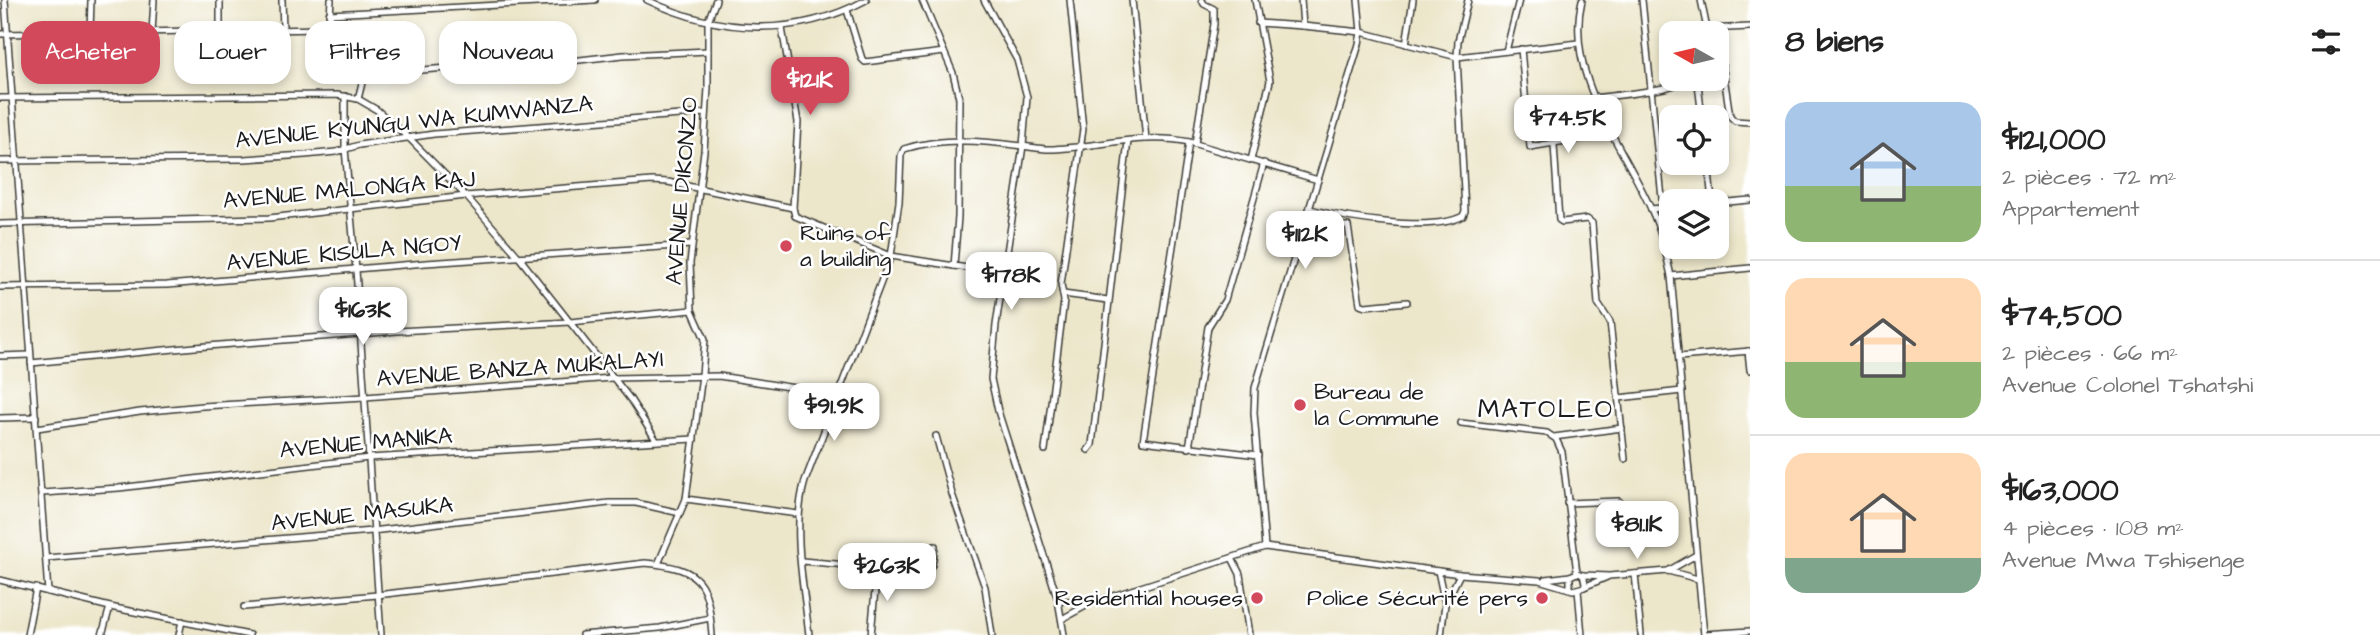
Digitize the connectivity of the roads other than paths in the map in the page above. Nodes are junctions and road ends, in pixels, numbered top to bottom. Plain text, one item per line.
1 (5, 0) edge
2 (91, 0) edge
3 (154, 0) edge
4 (220, 0) edge
5 (282, 0) edge
6 (331, 0) edge
7 (595, 0) edge
8 (647, 0) edge
9 (716, 0) edge
10 (866, 0) edge
11 (922, 0) edge
12 (984, 0) edge
13 (1070, 0) edge
14 (1132, 0) edge
15 (1202, 0) edge
16 (1255, 0) edge
17 (1301, 0) edge
18 (1358, 0) edge
19 (1413, 0) edge
20 (1468, 0) edge
21 (1519, 0) edge
22 (1582, 0) edge
23 (1642, 0) edge
24 (1701, 0) edge
25 (854, 3) edge
26 (847, 10) junction
27 (328, 14) junction
28 (90, 21) edge
29 (153, 21) edge
30 (220, 21) edge
31 (283, 21) edge
32 (328, 21) edge
33 (708, 21) junction
34 (1705, 21) edge
35 (1258, 23) junction
36 (1303, 26) junction
37 (1750, 27) edge
38 (782, 28) junction
39 (1729, 29) edge
40 (1361, 32) junction
41 (3, 34) edge
42 (21, 34) edge
43 (1578, 43) junction
44 (1406, 44) junction
45 (1521, 49) junction
46 (708, 51) junction
47 (1506, 51) junction
48 (944, 52) junction
49 (1457, 57) junction
50 (425, 70) edge
51 (362, 84) edge
52 (1650, 91) junction
53 (1726, 91) edge
54 (345, 96) junction
55 (0, 98) edge
56 (1594, 98) junction
57 (12, 99) junction
58 (358, 99) junction
59 (1700, 105) edge
60 (706, 113) junction
61 (1750, 122) edge
62 (1613, 133) junction
63 (410, 139) junction
64 (1146, 139) junction
65 (959, 140) junction
66 (1128, 141) junction
67 (1192, 142) junction
68 (1554, 145) junction
69 (1023, 146) junction
70 (1080, 148) junction
71 (345, 149) junction
72 (1251, 160) junction
73 (0, 161) edge
74 (17, 161) junction
75 (1264, 163) junction
76 (1318, 180) junction
77 (1661, 189) edge
78 (699, 190) junction
79 (466, 196) junction
80 (1750, 200) edge
81 (1729, 201) edge
82 (793, 208) junction
83 (1659, 208) edge
84 (350, 209) junction
85 (1310, 209) junction
86 (1651, 209) junction
87 (0, 224) edge
88 (22, 224) junction
89 (691, 245) junction
90 (1297, 254) junction
91 (518, 256) junction
92 (891, 256) junction
93 (954, 266) junction
94 (1750, 268) edge
95 (356, 270) junction
96 (1005, 274) junction
97 (1671, 275) junction
98 (26, 286) junction
99 (0, 287) edge
100 (1063, 294) junction
101 (1108, 300) junction
102 (1407, 302) dead end
103 (692, 310) junction
104 (570, 322) junction
105 (360, 334) junction
106 (1749, 351) edge
107 (30, 355) junction
108 (0, 356) edge
109 (1679, 357) junction
110 (31, 363) junction
111 (1750, 370) edge
112 (702, 375) junction
113 (612, 378) junction
114 (1682, 391) junction
115 (365, 397) junction
116 (1619, 398) junction
117 (837, 399) junction
118 (36, 417) junction
119 (0, 418) edge
120 (1461, 423) dead end
121 (37, 428) junction
122 (1622, 428) junction
123 (936, 436) dead end
124 (1554, 437) junction
125 (694, 439) junction
126 (656, 440) junction
127 (1189, 448) junction
128 (1045, 450) dead end
129 (1088, 450) dead end
130 (1258, 455) junction
131 (369, 458) junction
132 (1625, 458) dead end
133 (42, 494) junction
134 (685, 499) junction
135 (1619, 501) dead end
136 (1567, 503) junction
137 (680, 513) junction
138 (798, 514) junction
139 (372, 531) junction
140 (935, 546) dead end
141 (1265, 547) junction
142 (1696, 555) junction
143 (46, 558) junction
144 (1232, 558) junction
145 (802, 561) junction
146 (658, 564) junction
147 (877, 568) junction
148 (1668, 571) junction
149 (1438, 572) junction
150 (1460, 574) junction
151 (1580, 574) junction
152 (1635, 574) junction
153 (1570, 576) junction
154 (1609, 576) junction
155 (1698, 579) junction
156 (0, 580) edge
157 (1539, 580) junction
158 (1570, 587) junction
159 (36, 588) junction
160 (1581, 589) junction
161 (48, 592) junction
162 (377, 595) junction
163 (1058, 600) junction
164 (1091, 603) junction
165 (1445, 604) junction
166 (110, 607) junction
167 (244, 607) dead end
168 (710, 618) junction
169 (1062, 619) junction
170 (182, 621) junction
171 (660, 631) edge
172 (1750, 631) edge
173 (1704, 634) edge
174 (27, 635) edge
175 (102, 635) edge
176 (179, 635) edge
177 (249, 635) edge
178 (381, 635) edge
179 (582, 635) edge
180 (712, 635) edge
181 (809, 635) edge
182 (871, 635) edge
183 (992, 635) edge
184 (1064, 635) edge
185 (1250, 635) edge
186 (1441, 635) edge
187 (1582, 635) edge
188 (1641, 635) edge

1 - 41 street
2 - 28 street
3 - 29 street
4 - 30 street
5 - 31 street
6 - 27 street
7 - 27 street
8 - 33 street
9 - 33 street
10 - 25 street
11 - 48 street
12 - 69 street
13 - 70 street
14 - 64 street
15 - 67 street
16 - 35 street
17 - 36 street
18 - 40 street
19 - 44 street
20 - 49 street
21 - 47 street
22 - 43 street
23 - 52 street
24 - 34 street
25 - 26 street
26 - 38 street
26 - 48 street
27 - 32 street
33 - 38 street
33 - 46 street, AVENUE DIKONZO
35 - 36 street
35 - 72 street
36 - 40 street
37 - 39 street
38 - 82 street
40 - 44 street
40 - 76 street
41 - 42 street
41 - 57 street
43 - 45 street
43 - 56 street
44 - 49 street
45 - 47 street
45 - 68 street
46 - 50 street
46 - 60 street, AVENUE DIKONZO
47 - 49 street
48 - 65 street
49 - 85 street
51 - 58 street
52 - 56 street
52 - 59 street
52 - 77 street
53 - 61 street
54 - 57 street
54 - 58 street
54 - 71 street
55 - 57 street
56 - 62 street
57 - 74 street
58 - 63 street
60 - 63 street, AVENUE KYUNGU WA KUMWANZA
60 - 78 street, AVENUE DIKONZO
62 - 68 street
62 - 86 street
63 - 71 street, AVENUE KYUNGU WA KUMWANZA
63 - 79 street
64 - 66 street
64 - 67 street
65 - 69 street
65 - 92 street
65 - 93 street
66 - 70 street
66 - 101 street
67 - 72 street
67 - 127 street
68 - 116 street
69 - 70 street
69 - 96 street
70 - 100 street
71 - 74 street, AVENUE KYUNGU WA KUMWANZA
71 - 84 street
72 - 75 street
73 - 74 street, AVENUE KYUNGU WA KUMWANZA
74 - 88 street
75 - 76 street
75 - 127 street
76 - 85 street
78 - 79 street, AVENUE MALONGA KAJ
78 - 82 street, AVENUE MALONGA KAJ
78 - 89 street, AVENUE DIKONZO
79 - 84 street, AVENUE MALONGA KAJ
79 - 91 street
80 - 81 street
82 - 92 street
83 - 86 street
84 - 88 street, AVENUE MALONGA KAJ
84 - 95 street
85 - 90 street
86 - 97 street
87 - 88 street, AVENUE MALONGA KAJ
88 - 98 street
89 - 91 street, AVENUE KISULA NGOY
89 - 103 street, AVENUE DIKONZO
90 - 102 street
90 - 130 street
91 - 95 street, AVENUE KISULA NGOY
91 - 104 street
92 - 93 street
92 - 117 street
93 - 96 street
94 - 97 street
95 - 98 street, AVENUE KISULA NGOY
95 - 105 street
96 - 163 street
97 - 109 street
98 - 99 street, AVENUE KISULA NGOY
98 - 107 street
100 - 101 street
100 - 128 street
101 - 129 street
103 - 104 street
103 - 112 street, AVENUE DIKONZO
104 - 105 street
104 - 113 street
105 - 110 street
105 - 115 street
106 - 109 street
106 - 111 street
107 - 108 street
107 - 110 street
109 - 114 street
110 - 118 street
112 - 113 street, AVENUE BANZA MUKALAYI
112 - 117 street, AVENUE BANZA MUKALAYI
112 - 125 street, AVENUE DIKONZO
113 - 115 street, AVENUE BANZA MUKALAYI
113 - 126 street
114 - 116 street
114 - 142 street
115 - 121 street, AVENUE BANZA MUKALAYI
115 - 131 street
116 - 122 street
117 - 138 street
118 - 119 street
118 - 121 street
120 - 124 street
121 - 133 street
122 - 124 street
122 - 132 street
123 - 183 street
124 - 136 street
125 - 126 street, AVENUE MANIKA
125 - 134 street, AVENUE DIKONZO
126 - 131 street, AVENUE MANIKA
127 - 130 street
130 - 141 street
131 - 133 street, AVENUE MANIKA
131 - 139 street
133 - 143 street
134 - 137 street, AVENUE DIKONZO
134 - 138 street
135 - 136 street
136 - 151 street
137 - 139 street, AVENUE MASUKA
137 - 146 street, AVENUE DIKONZO
138 - 145 street
139 - 143 street, AVENUE MASUKA
139 - 162 street
140 - 147 street
141 - 144 street
141 - 149 street
142 - 148 street
142 - 155 street
143 - 161 street
144 - 164 street
144 - 185 street
145 - 147 street
145 - 181 street
146 - 162 street
146 - 168 street
147 - 182 street
148 - 152 street
148 - 155 street
149 - 150 street
149 - 165 street
150 - 157 street
150 - 165 street
151 - 153 street
151 - 154 street
151 - 160 street
152 - 154 street
152 - 188 street
153 - 157 street
153 - 158 street
154 - 160 street
155 - 173 street
156 - 159 street
157 - 158 street
158 - 160 street
159 - 161 street
159 - 174 street
160 - 187 street
161 - 166 street
162 - 167 street
162 - 178 street
163 - 164 street
163 - 169 street
164 - 169 street
165 - 186 street
166 - 170 street
166 - 175 street
168 - 171 street
168 - 180 street
169 - 184 street
170 - 176 street
170 - 177 street
171 - 179 street
172 - 173 street

